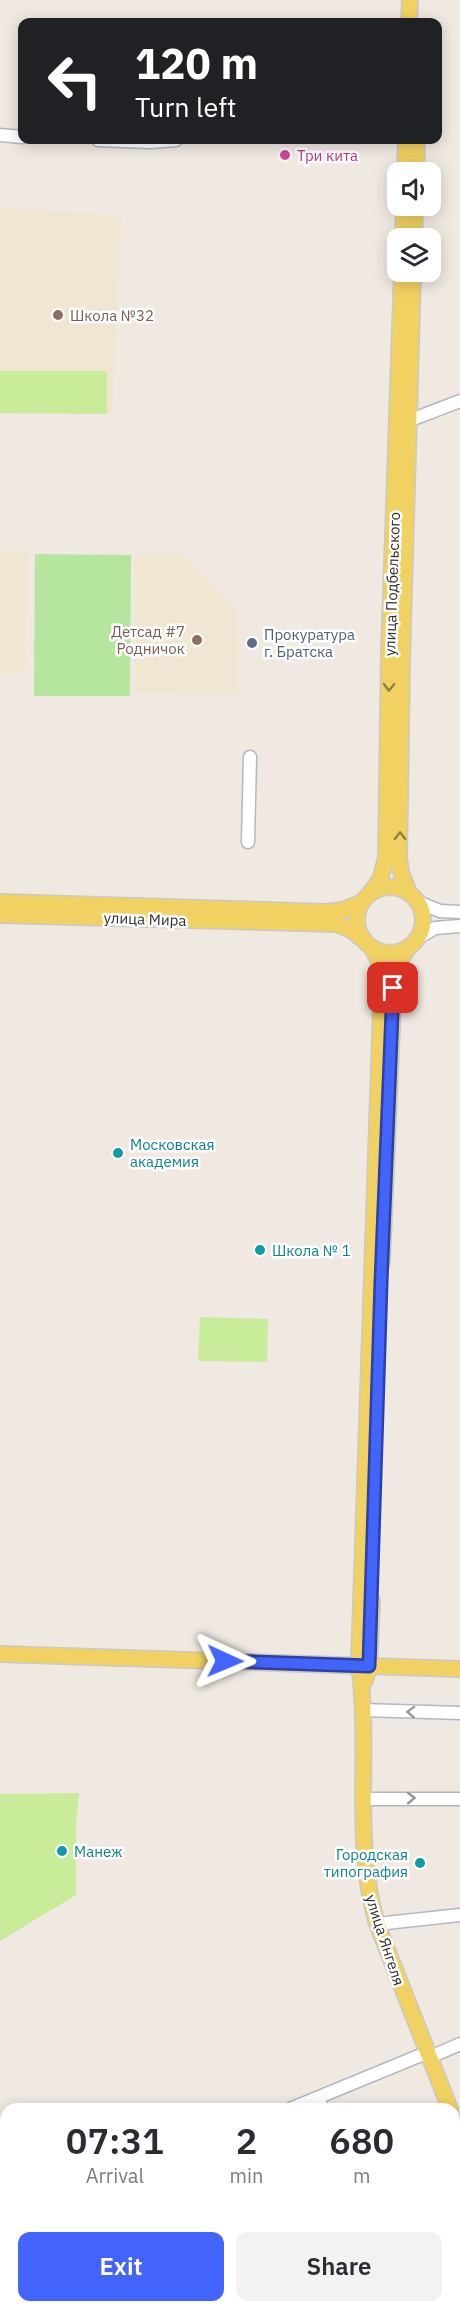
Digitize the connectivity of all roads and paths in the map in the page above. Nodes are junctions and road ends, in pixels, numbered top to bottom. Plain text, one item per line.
1 (410, 0) edge
2 (420, 0) edge
3 (409, 18) edge
4 (420, 18) edge
5 (0, 135) edge
6 (18, 136) edge
7 (406, 144) edge
8 (417, 144) edge
9 (405, 162) edge
10 (416, 162) edge
11 (402, 282) edge
12 (413, 282) edge
13 (460, 401) edge
14 (408, 421) junction
15 (400, 498) junction
16 (250, 757) dead end
17 (248, 842) dead end
18 (365, 898) junction
19 (414, 898) junction
20 (0, 902) edge
21 (460, 912) edge
22 (0, 915) edge
23 (290, 918) junction
24 (460, 926) edge
25 (367, 943) junction
26 (413, 943) junction
27 (369, 1530) junction
28 (0, 1654) edge
29 (364, 1666) junction
30 (460, 1669) edge
31 (362, 1710) junction
32 (460, 1713) edge
33 (362, 1798) junction
34 (460, 1798) edge
35 (460, 1915) edge
36 (377, 1924) junction
37 (460, 2044) edge
38 (427, 2055) junction
39 (320, 2103) edge
40 (447, 2103) edge

1 - 3 main road
2 - 4 main road
5 - 6 street
7 - 9 main road
8 - 10 main road
11 - 15 main road, улица Подбельского
12 - 14 main road, улица Подбельского
13 - 14 street
14 - 15 main road, улица Подбельского
15 -> 18 main road, улица Подбельского
19 -> 15 main road, улица Подбельского
16 - 17 street
18 - 19 main road
18 - 23 main road
18 - 25 main road
19 - 21 street
19 - 26 main road
20 - 23 main road, улица Мира
22 - 23 main road, улица Мира
23 - 25 main road
24 - 26 street
25 - 26 main road
25 - 27 main road
26 - 27 main road
27 - 29 main road
28 - 29 main road
29 - 30 main road
29 - 31 main road, улица Янгеля
32 -> 31 street
31 - 33 main road, улица Янгеля
33 -> 34 street
33 - 36 main road, улица Янгеля
35 - 36 street
36 - 38 main road, улица Янгеля
37 - 38 street
38 - 39 street
38 - 40 main road, улица Янгеля

